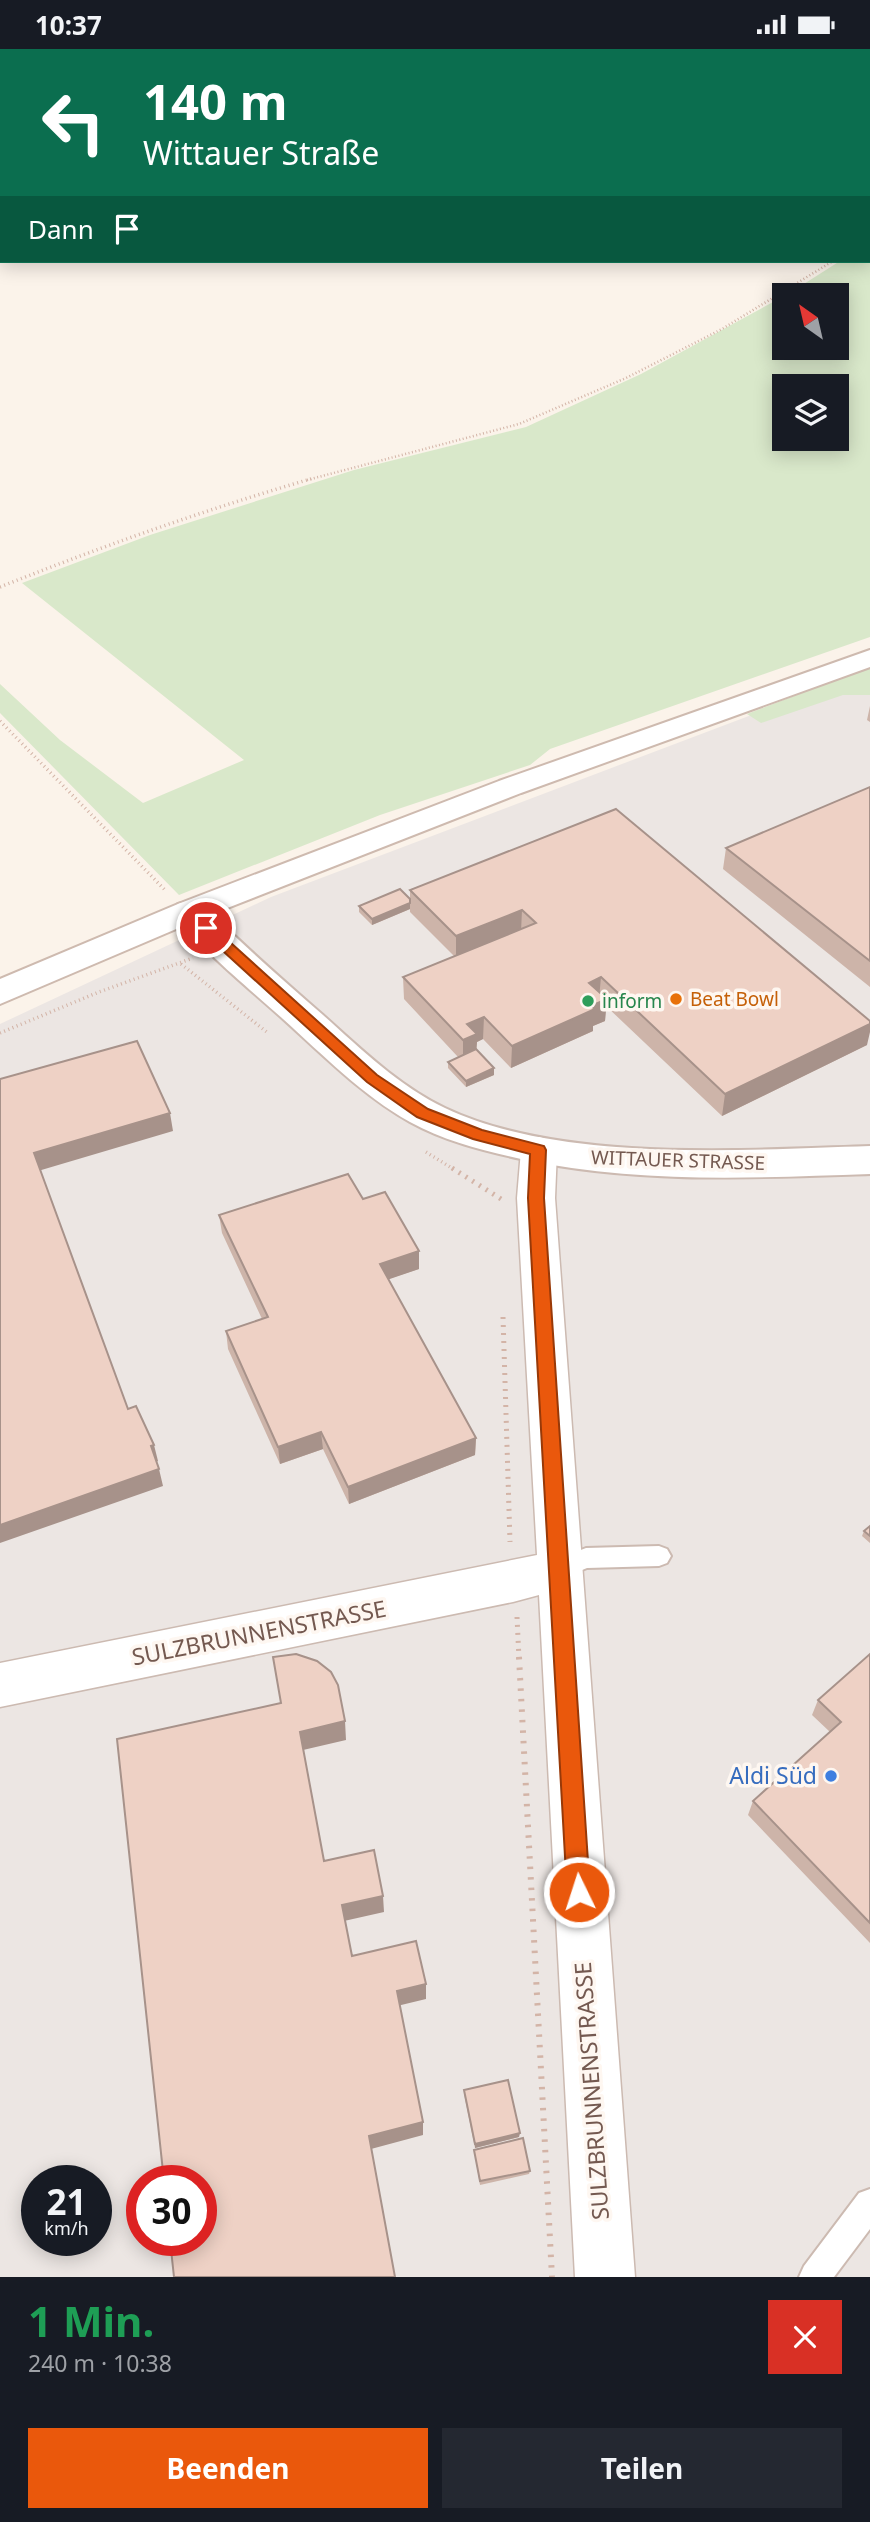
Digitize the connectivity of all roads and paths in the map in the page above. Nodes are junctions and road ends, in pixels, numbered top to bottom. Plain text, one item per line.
1 (831, 263) edge
2 (0, 587) edge
3 (870, 658) edge
4 (0, 721) edge
5 (190, 911) junction
6 (223, 945) junction
7 (0, 992) edge
8 (0, 1034) edge
9 (538, 1150) junction
10 (870, 1160) edge
11 (499, 1199) dead end
12 (500, 1213) dead end
13 (503, 1308) dead end
14 (659, 1556) dead end
15 (558, 1569) junction
16 (513, 1582) junction
17 (0, 1685) edge
18 (870, 2204) edge
19 (552, 2277) edge
20 (605, 2277) edge
21 (815, 2277) edge

1 - 2 path
3 - 5 main road
4 - 5 path
5 - 6 main road, WITTAUER STRASSE
5 - 7 main road
6 - 8 path
6 - 9 main road, WITTAUER STRASSE
9 - 10 main road, WITTAUER STRASSE
9 - 15 street, SULZBRUNNENSTRASSE
11 - 12 path
13 - 16 path
14 - 15 lane
15 - 16 street, SULZBRUNNENSTRASSE
15 - 20 street, SULZBRUNNENSTRASSE
16 - 17 street, SULZBRUNNENSTRASSE
16 - 19 path
18 - 21 lane

